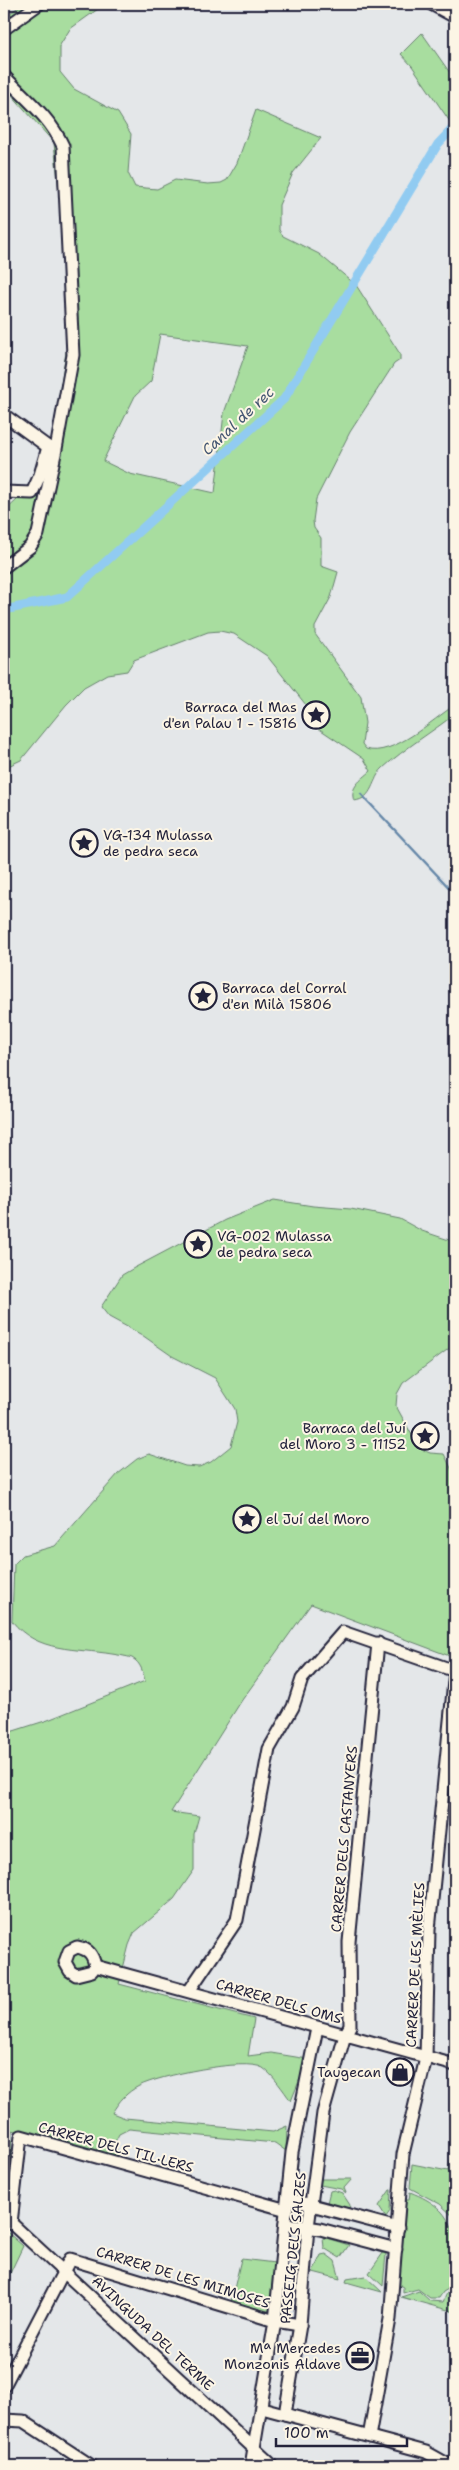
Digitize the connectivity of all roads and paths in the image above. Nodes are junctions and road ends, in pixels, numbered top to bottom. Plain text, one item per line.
1 (39, 4) edge
2 (431, 4) edge
3 (455, 17) edge
4 (4, 29) edge
5 (4, 76) edge
6 (4, 415) edge
7 (52, 448) junction
8 (4, 492) edge
9 (4, 567) edge
10 (378, 1643) junction
11 (455, 1671) edge
12 (95, 1966) dead end
13 (189, 1991) junction
14 (317, 2028) junction
15 (344, 2036) junction
16 (426, 2058) junction
17 (455, 2065) edge
18 (302, 2110) junction
19 (323, 2113) junction
20 (288, 2204) junction
21 (313, 2204) junction
22 (11, 2223) joint
23 (285, 2224) junction
24 (308, 2227) junction
25 (398, 2228) junction
26 (396, 2249) junction
27 (65, 2272) junction
28 (275, 2321) junction
29 (300, 2325) junction
30 (4, 2386) edge
31 (262, 2408) junction
32 (285, 2414) junction
33 (4, 2420) edge
34 (369, 2436) junction
35 (255, 2449) junction
36 (92, 2466) edge
37 (251, 2466) edge
38 (273, 2466) edge
39 (451, 2466) edge

1 - 4 street
2 - 3 street
5 - 7 street
6 - 7 street
7 - 8 street
7 - 9 street
10 - 11 street
10 - 13 street
10 - 15 street, CARRER DELS CASTANYERS
11 - 16 street, CARRER DE LES MÈLIES
12 - 13 street, CARRER DELS OMS
13 - 14 street, CARRER DELS OMS
14 - 15 street, CARRER DELS OMS
14 - 18 street, PASSEIG DELS SALZES
15 - 16 street, CARRER DELS OMS
15 - 19 street, PASSEIG DELS SALZES
16 - 17 street, CARRER DELS OMS
16 - 25 street, CARRER DE LES MÈLIES
18 - 19 street
18 - 20 street, PASSEIG DELS SALZES
19 - 21 street, PASSEIG DELS SALZES
20 - 21 street, CARRER DELS TIL·LERS
20 - 22 street, CARRER DELS TIL·LERS
20 - 23 street, PASSEIG DELS SALZES
21 - 24 street, PASSEIG DELS SALZES
21 - 25 street, CARRER DELS TIL·LERS
22 - 27 street, AVINGUDA DEL TERME
23 - 24 street
23 - 28 street, PASSEIG DELS SALZES
24 - 26 street
24 - 29 street, PASSEIG DELS SALZES
25 - 26 street, CARRER DE LES MÈLIES
26 - 34 street, CARRER DE LES MÈLIES
27 - 28 street, CARRER DE LES MIMOSES
27 - 30 street
27 - 35 street, AVINGUDA DEL TERME
28 - 29 street, CARRER DE LES MIMOSES
28 - 31 street, PASSEIG DELS SALZES
29 - 32 street, PASSEIG DELS SALZES
31 - 32 street
31 - 35 street, PASSEIG DELS SALZES
32 - 34 street
33 - 36 street
34 - 39 street
35 - 37 street, PASSEIG DELS SALZES
35 - 38 street, AVINGUDA DEL TERME

